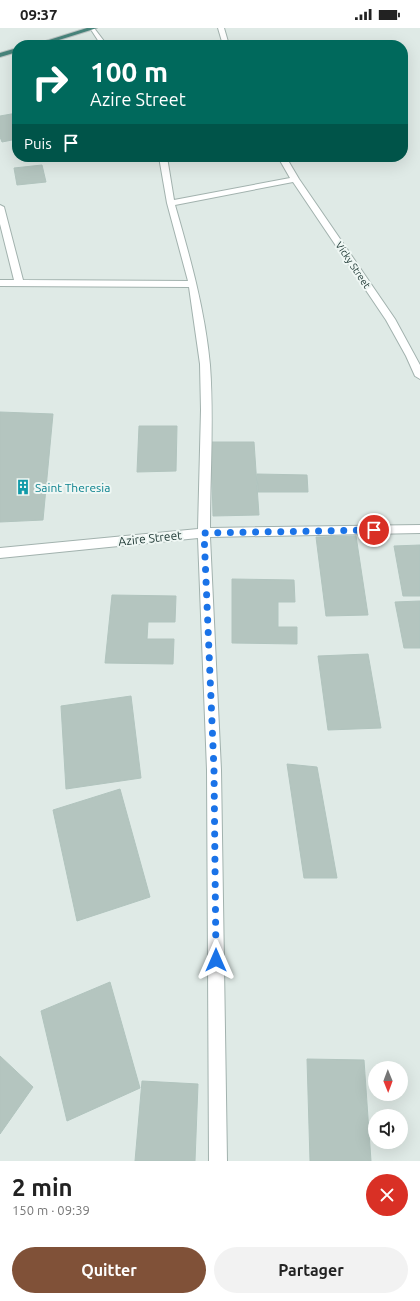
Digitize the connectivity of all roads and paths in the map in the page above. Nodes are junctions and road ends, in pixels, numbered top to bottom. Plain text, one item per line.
1 (93, 28) edge
2 (221, 28) edge
3 (53, 40) edge
4 (101, 40) edge
5 (225, 40) edge
6 (12, 51) edge
7 (0, 55) edge
8 (164, 162) edge
9 (285, 162) edge
10 (294, 179) junction
11 (172, 203) junction
12 (0, 207) edge
13 (0, 283) edge
14 (19, 283) junction
15 (193, 284) junction
16 (420, 376) edge
17 (420, 529) edge
18 (204, 533) junction
19 (0, 553) edge
20 (218, 1161) edge

1 - 3 highway
1 - 4 street
2 - 5 street
6 - 7 highway
8 - 11 street
9 - 10 street, Vicky Street
10 - 11 street
10 - 16 street, Vicky Street
11 - 15 street
12 - 14 street
13 - 14 street
14 - 15 street
15 - 18 street
17 - 18 street, Azire Street
18 - 19 street, Azire Street
18 - 20 street

